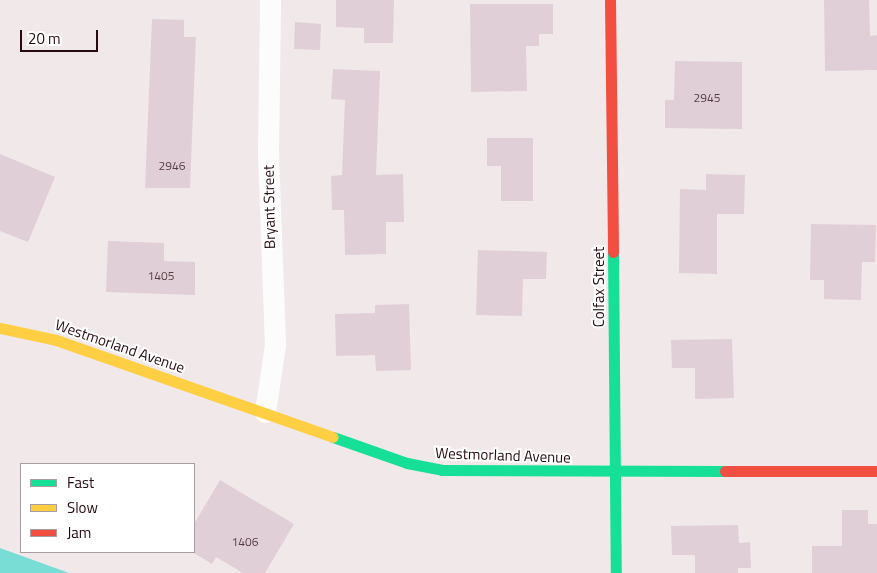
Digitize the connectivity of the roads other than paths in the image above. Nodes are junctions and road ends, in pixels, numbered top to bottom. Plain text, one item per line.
1 (270, 0) edge
2 (610, 0) edge
3 (0, 328) edge
4 (265, 412) junction
5 (877, 471) edge
6 (616, 472) junction
7 (616, 573) edge

1 - 4 street, Bryant Street
2 - 6 street, Colfax Street
3 - 4 street, Westmorland Avenue
4 - 6 street, Westmorland Avenue
5 - 6 street, Westmorland Avenue
6 - 7 street, Colfax Street

